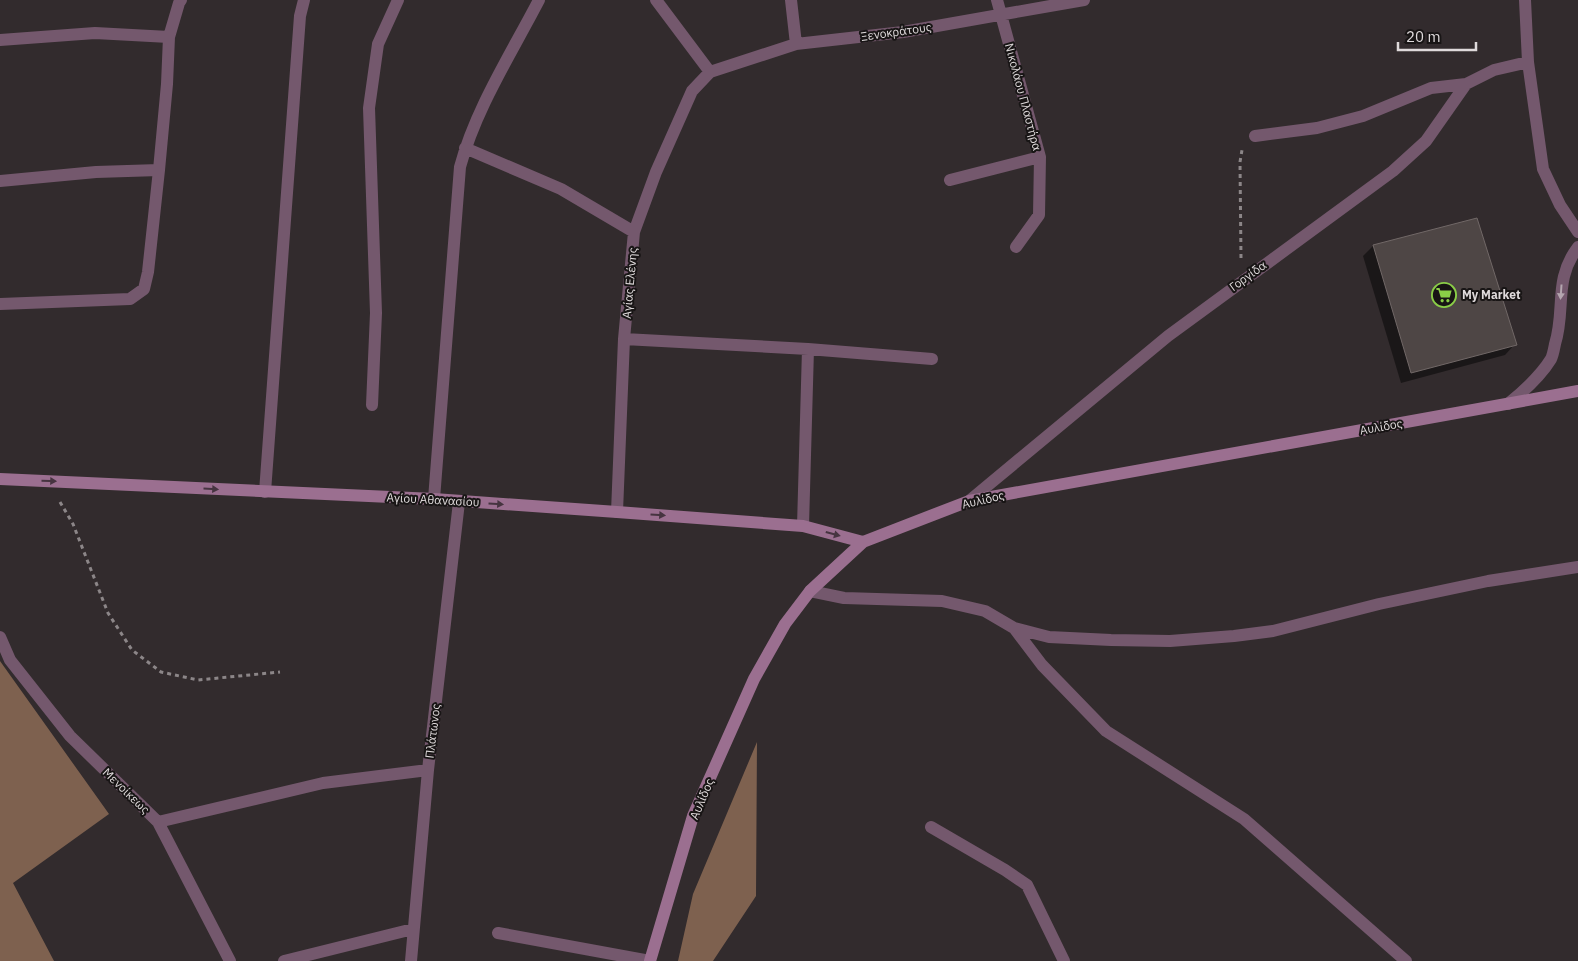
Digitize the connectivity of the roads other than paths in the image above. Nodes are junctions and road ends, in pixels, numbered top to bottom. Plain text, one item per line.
1 (181, 0) edge
2 (304, 0) edge
3 (398, 0) edge
4 (539, 0) edge
5 (656, 0) edge
6 (791, 0) edge
7 (997, 0) edge
8 (1084, 0) edge
9 (1525, 0) edge
10 (1000, 15) junction
11 (169, 37) junction
12 (0, 40) edge
13 (796, 44) junction
14 (1528, 62) junction
15 (710, 72) junction
16 (1466, 84) junction
17 (1255, 136) road end
18 (465, 148) junction
19 (1040, 158) junction
20 (159, 170) junction
21 (0, 180) edge
22 (950, 180) dead end
23 (634, 232) junction
24 (1578, 232) edge
25 (1016, 247) dead end
26 (1578, 248) edge
27 (0, 304) edge
28 (624, 339) junction
29 (808, 348) junction
30 (932, 359) dead end
31 (1578, 391) edge
32 (1508, 404) junction
33 (372, 405) dead end
34 (0, 479) edge
35 (265, 492) junction
36 (434, 499) junction
37 (969, 501) junction
38 (459, 502) junction
39 (617, 512) junction
40 (803, 526) junction
41 (863, 542) junction
42 (1578, 566) edge
43 (810, 591) junction
44 (1014, 628) junction
45 (0, 637) edge
46 (428, 770) junction
47 (158, 822) junction
48 (931, 827) dead end
49 (413, 930) junction
50 (498, 933) dead end
51 (230, 961) edge
52 (284, 961) edge
53 (411, 961) edge
54 (650, 961) edge
55 (1064, 961) edge
56 (1406, 961) edge

1 - 11 street
2 - 35 street
3 - 33 street
4 - 18 street
5 - 15 street
6 - 13 street
7 - 10 street, Νικολάου Πλαστήρα
8 - 10 street, Ξενοκράτους
9 - 14 street
10 - 13 street, Ξενοκράτους
10 - 19 street, Νικολάου Πλαστήρα
11 - 12 street
11 - 20 street
13 - 15 street, Ξενοκράτους
14 - 16 street, Γοργίδα
14 - 24 street
15 - 23 street, Αγίας Ελένης
16 - 17 street
16 - 37 street, Γοργίδα
18 - 23 street
18 - 36 street
19 - 22 street
19 - 25 street, Νικολάου Πλαστήρα
20 - 21 street
20 - 27 street
23 - 28 street, Αγίας Ελένης
26 -> 32 street
28 - 29 street
28 - 39 street, Αγίας Ελένης
29 - 30 street
29 - 40 street
31 - 32 main road, Αυλίδος
32 - 37 main road, Αυλίδος
34 -> 35 main road, Αγίου Αθανασίου
35 - 36 main road, Αγίου Αθανασίου
36 - 38 main road, Αγίου Αθανασίου
37 - 41 main road, Αυλίδος
38 -> 39 main road, Αγίου Αθανασίου
38 - 46 street, Πλάτωνος
39 -> 40 main road, Αγίου Αθανασίου
40 -> 41 main road, Αγίου Αθανασίου
41 - 43 main road, Αυλίδος
42 - 44 street
43 - 44 street
43 - 54 main road, Αυλίδος
44 - 56 street
45 - 47 street, Μενοίκεως
46 - 47 street
46 - 49 street, Πλάτωνος
47 - 51 street, Μενοίκεως
48 - 55 street
49 - 52 street
49 - 53 street, Πλάτωνος
50 - 54 street

